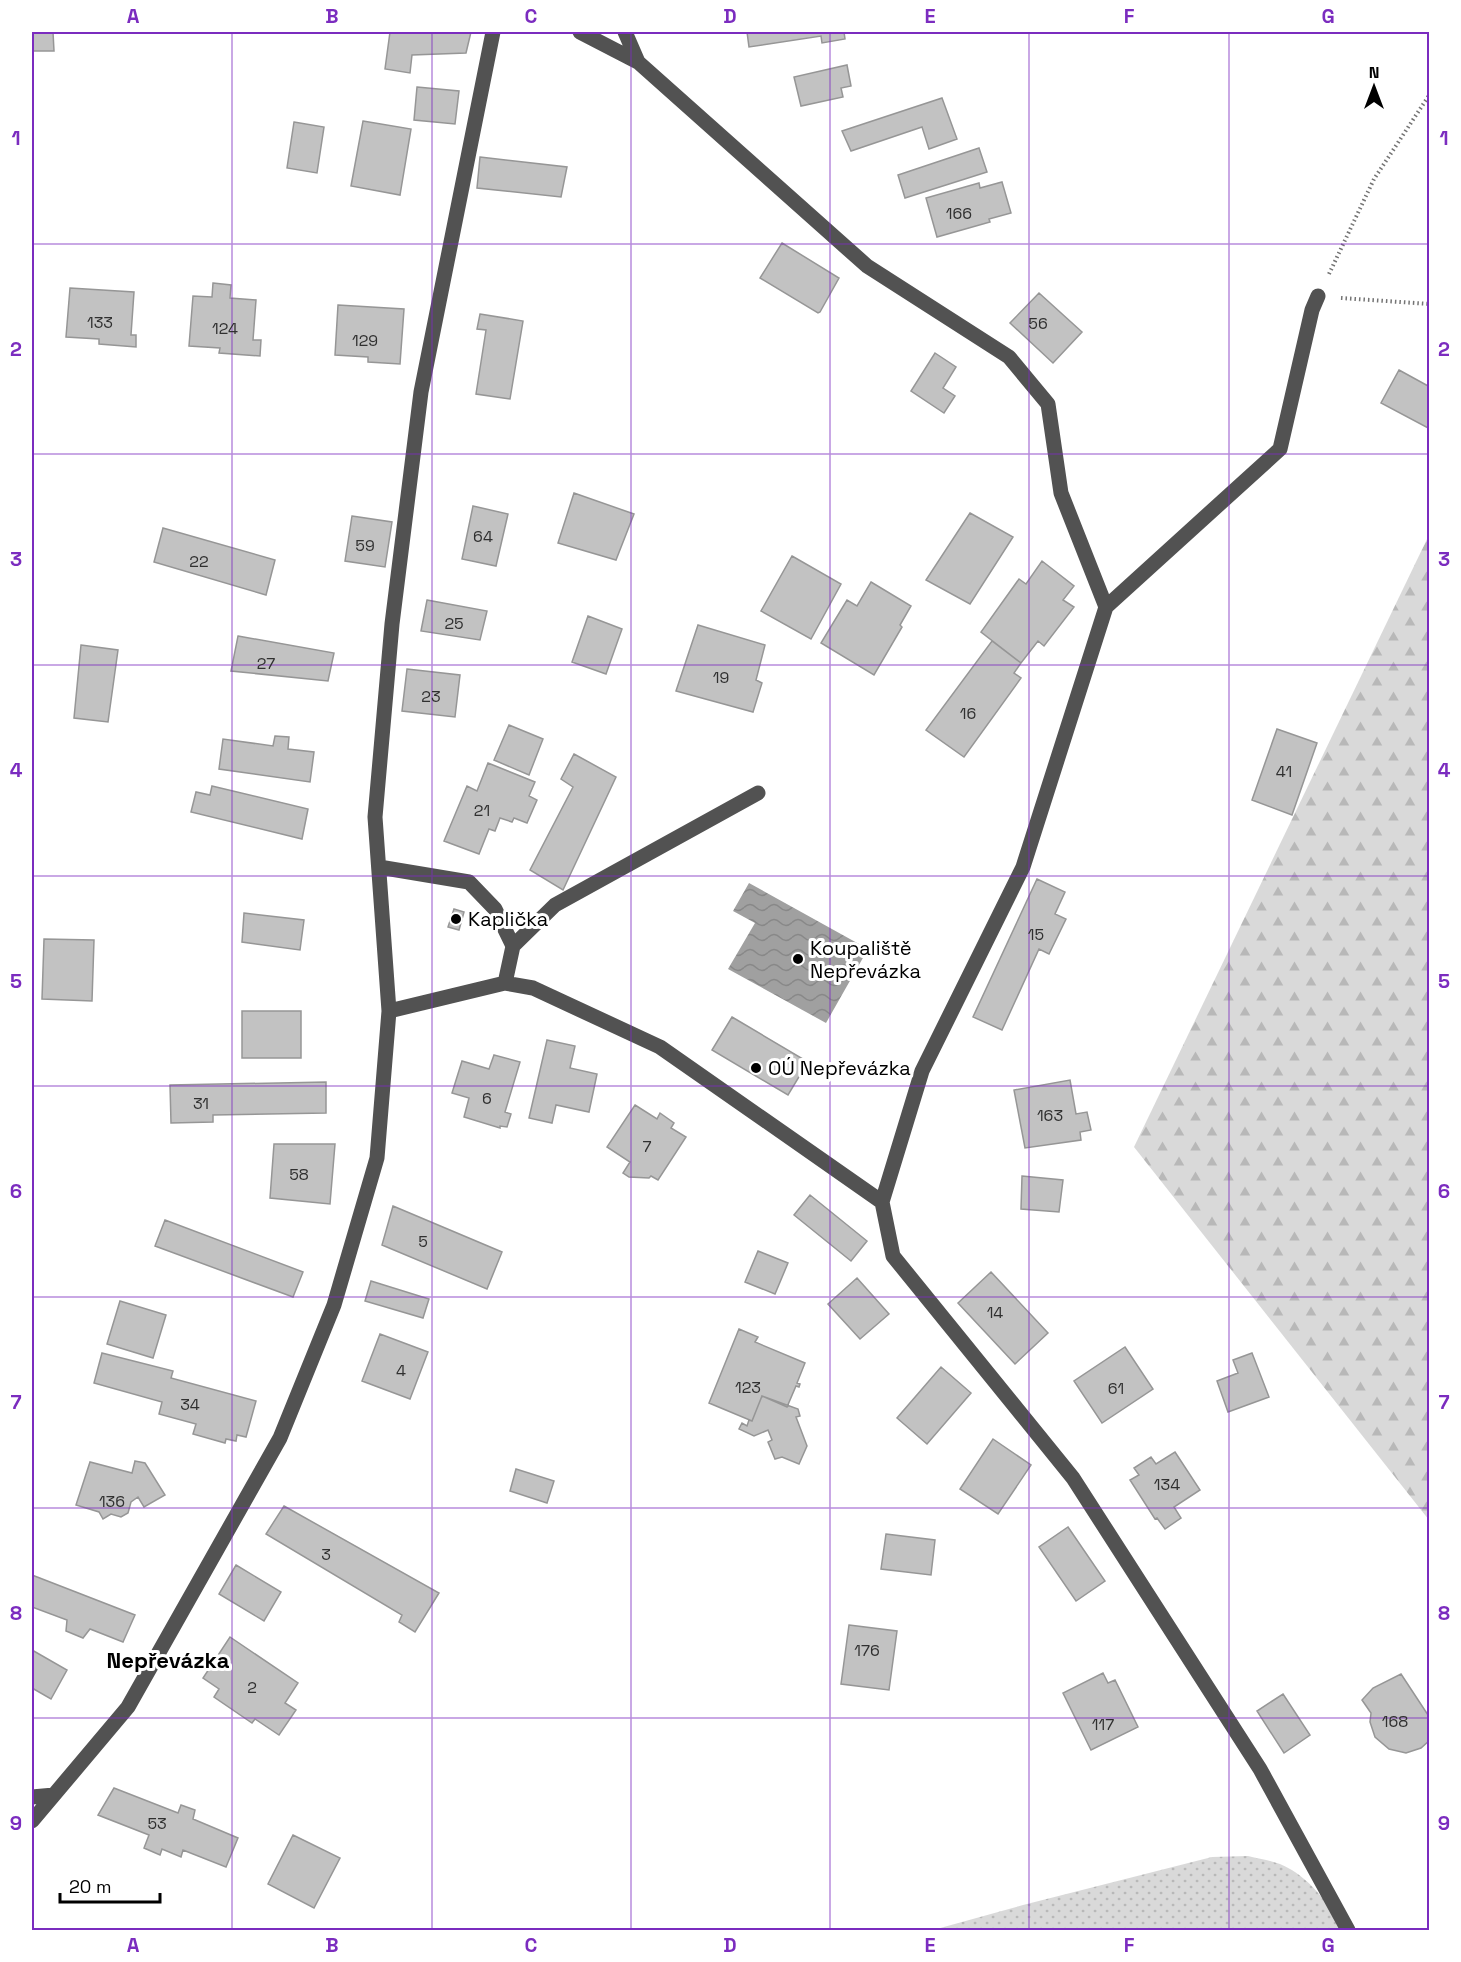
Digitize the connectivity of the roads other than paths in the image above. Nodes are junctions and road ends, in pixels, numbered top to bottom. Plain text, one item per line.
1 (493, 32) edge
2 (580, 32) edge
3 (625, 32) edge
4 (638, 62) junction
5 (1318, 296) road end
6 (1106, 607) junction
7 (758, 793) dead end
8 (379, 867) junction
9 (513, 946) junction
10 (506, 983) junction
11 (389, 1011) junction
12 (882, 1202) junction
13 (54, 1795) junction
14 (32, 1797) edge
15 (32, 1821) edge
16 (1348, 1930) edge

1 - 8 street
2 - 4 street
3 - 4 street
4 - 6 street
5 - 6 street
6 - 12 street
7 - 9 street
8 - 9 street
8 - 11 street
9 - 10 street
10 - 11 street
10 - 12 street
11 - 13 street
12 - 16 street
13 - 14 street
13 - 15 street

